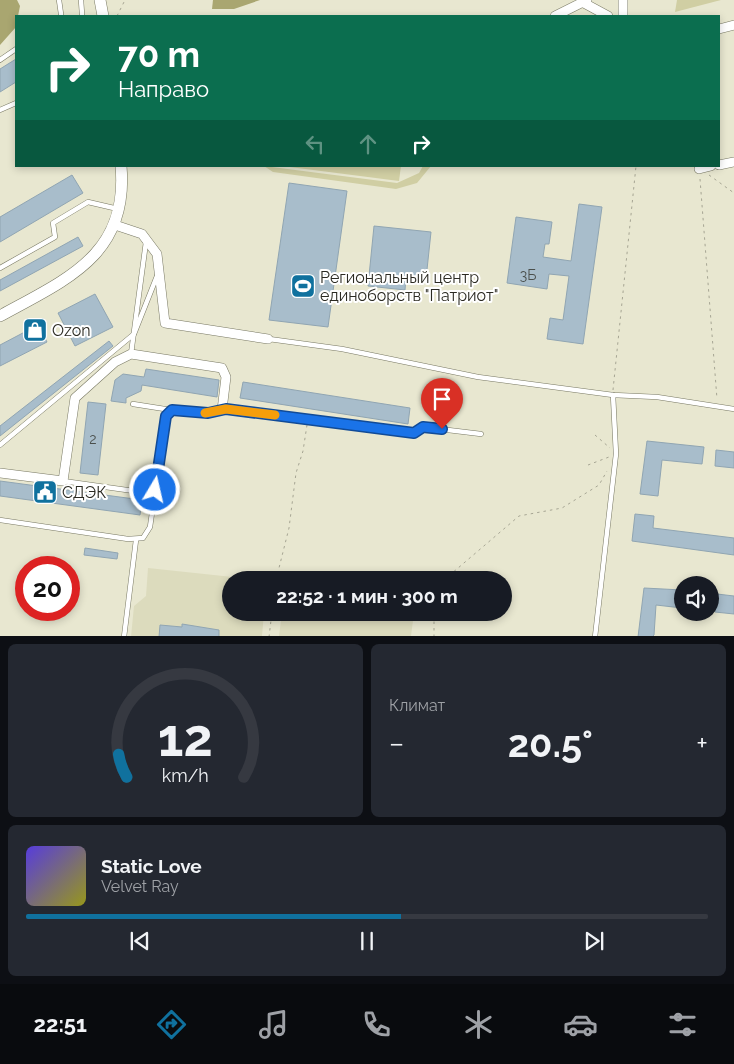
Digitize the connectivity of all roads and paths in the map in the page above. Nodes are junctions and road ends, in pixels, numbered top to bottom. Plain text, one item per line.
1 (59, 0) edge
2 (81, 0) edge
3 (100, 0) edge
4 (125, 0) edge
5 (623, 0) edge
6 (586, 2) edge
7 (61, 14) dead end
8 (82, 14) dead end
9 (103, 15) edge
10 (118, 15) edge
11 (557, 15) edge
12 (606, 15) edge
13 (623, 15) edge
14 (734, 25) edge
15 (720, 29) edge
16 (15, 50) edge
17 (0, 60) edge
18 (15, 104) edge
19 (0, 110) edge
20 (734, 162) edge
21 (720, 165) edge
22 (121, 167) edge
23 (636, 167) edge
24 (707, 167) edge
25 (699, 169) junction
26 (734, 193) edge
27 (119, 209) junction
28 (115, 225) junction
29 (146, 239) junction
30 (0, 268) edge
31 (159, 271) junction
32 (0, 316) edge
33 (134, 334) junction
34 (268, 339) joint
35 (131, 354) junction
36 (613, 395) junction
37 (133, 404) dead end
38 (718, 407) junction
39 (734, 409) edge
40 (172, 410) junction
41 (222, 410) junction
42 (308, 420) junction
43 (481, 434) dead end
44 (595, 435) dead end
45 (0, 445) edge
46 (616, 454) junction
47 (588, 465) dead end
48 (608, 470) dead end
49 (0, 473) edge
50 (63, 481) junction
51 (154, 494) junction
52 (0, 520) edge
53 (136, 540) junction
54 (278, 571) edge
55 (455, 571) edge
56 (271, 621) edge
57 (434, 621) edge
58 (124, 636) edge
59 (269, 636) edge
60 (434, 636) edge
61 (595, 636) edge

1 - 7 lane
2 - 8 lane
3 - 9 street
4 - 10 path
5 - 13 street
6 - 11 street
6 - 12 street
14 - 15 street
16 - 17 lane
18 - 19 lane
20 - 21 street
22 - 27 street
23 - 36 path
24 - 25 street
25 - 26 path
25 - 38 path
27 - 28 street
27 - 30 lane
28 - 29 street
28 - 32 street
29 - 31 street
29 - 33 lane
31 - 33 lane
31 - 34 street
33 - 35 lane
33 - 45 lane
34 - 36 lane
35 - 41 street
35 - 50 street
36 - 38 lane
36 - 46 lane
37 - 40 lane
38 - 39 lane
40 - 41 lane
40 - 51 lane
41 - 42 lane
42 - 43 lane
42 - 54 path
44 - 46 path
46 - 47 path
46 - 61 lane
48 - 55 path
49 - 50 street
50 - 51 lane
51 - 53 lane
52 - 53 lane
53 - 58 lane
56 - 59 path
57 - 60 path

